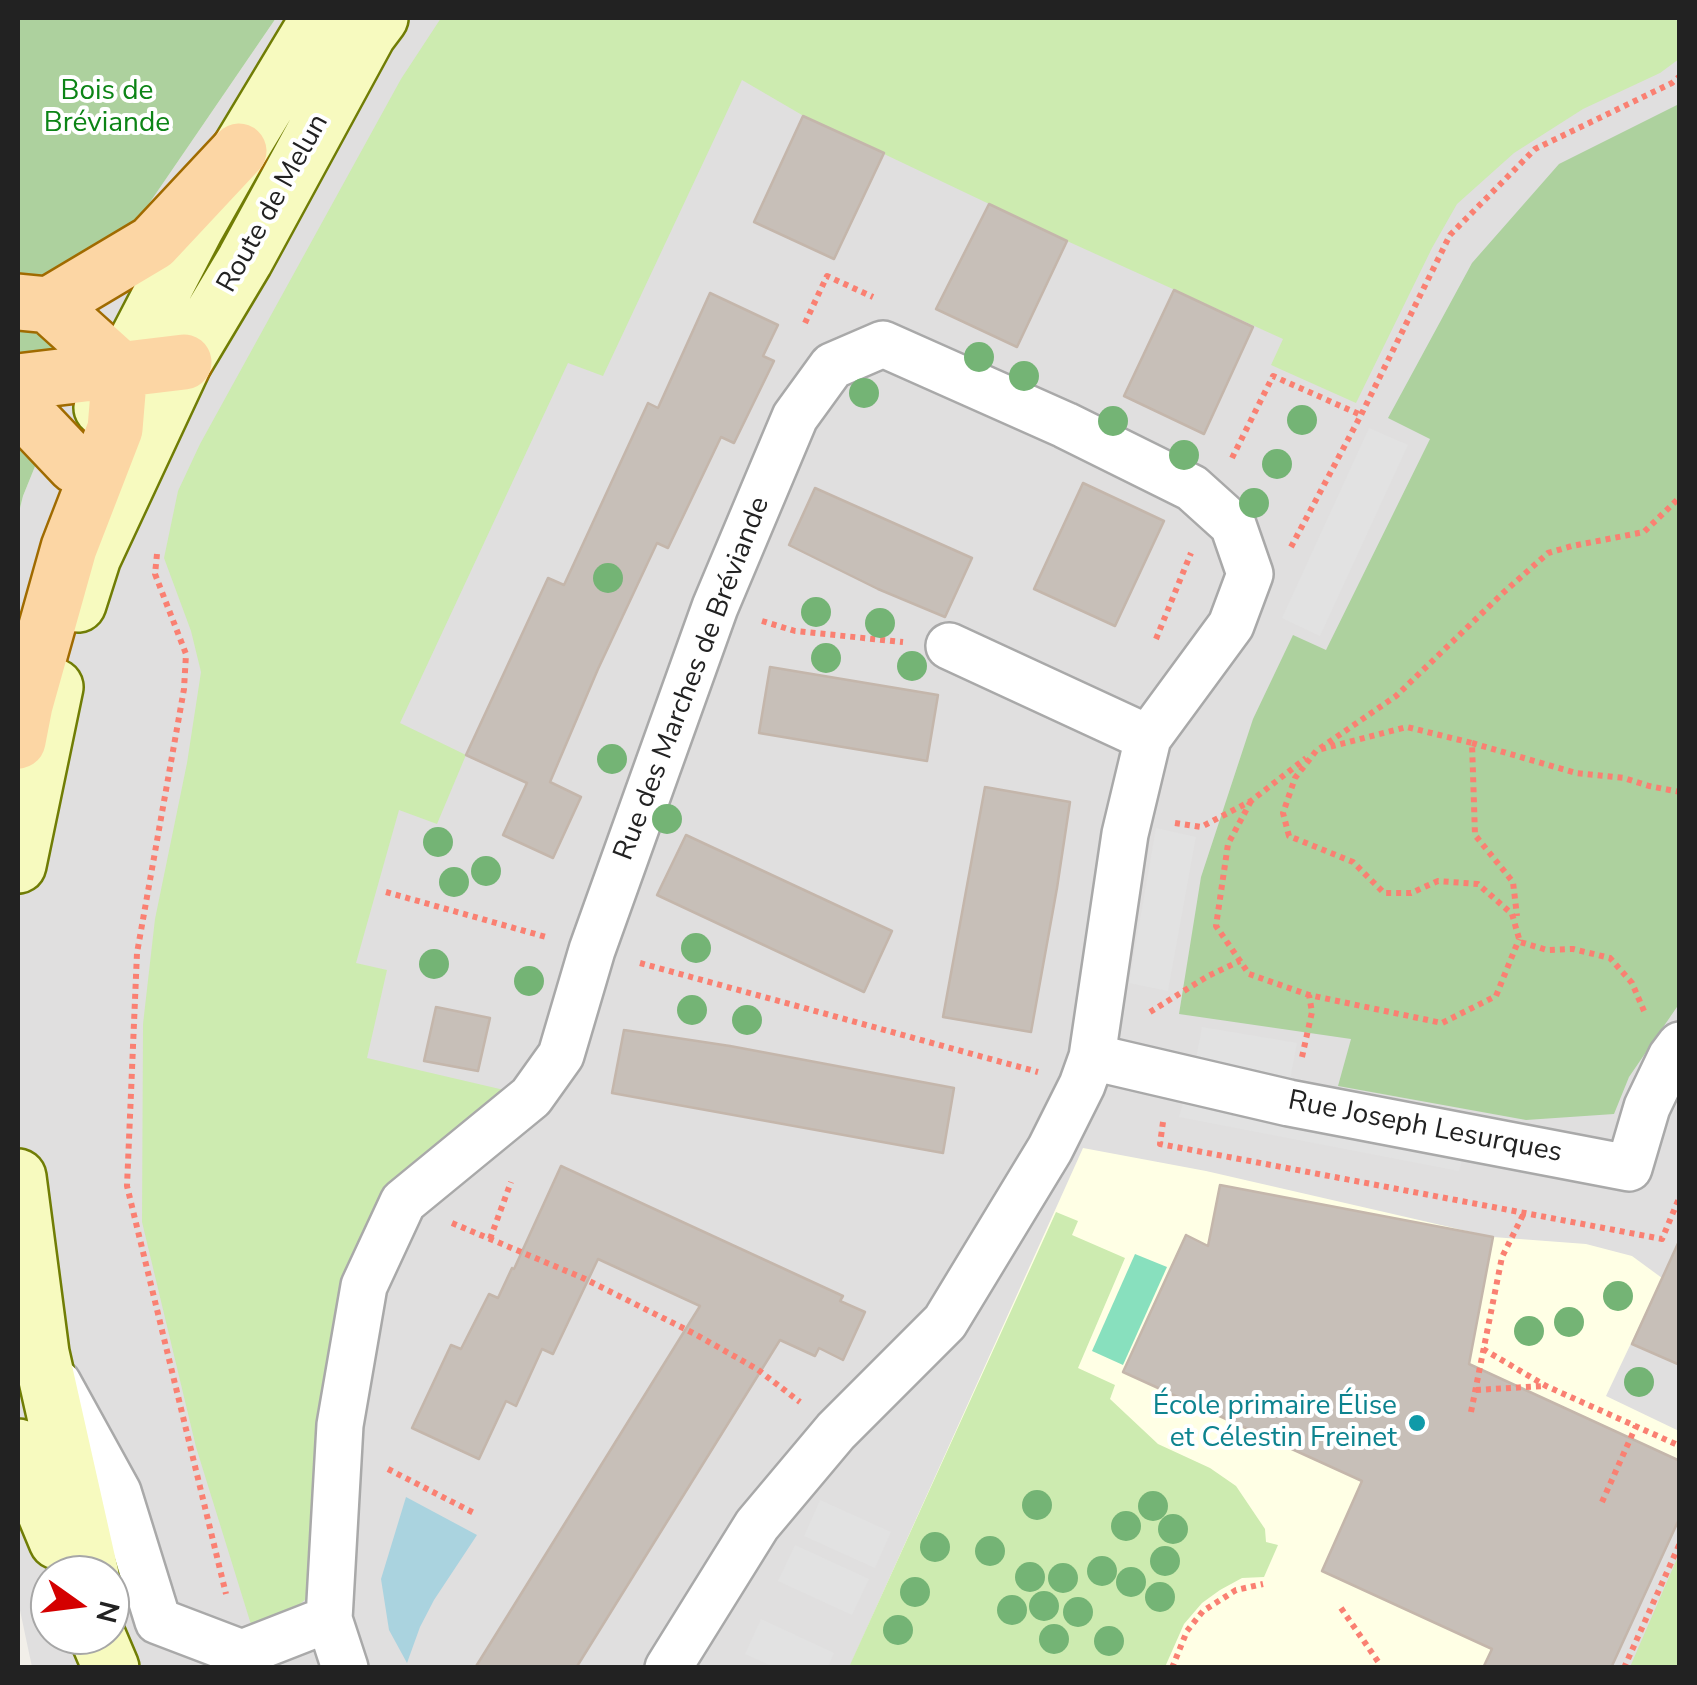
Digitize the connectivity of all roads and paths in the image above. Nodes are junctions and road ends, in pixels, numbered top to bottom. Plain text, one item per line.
1 (318, 18) edge
2 (380, 18) edge
3 (1680, 76) edge
4 (238, 151) junction
5 (33, 304) edge
6 (120, 369) junction
7 (177, 377) junction
8 (18, 382) edge
9 (18, 405) edge
10 (75, 464) junction
11 (1680, 498) edge
12 (1194, 546) dead end
13 (159, 547) dead end
14 (1289, 551) dead end
15 (715, 607) junction
16 (18, 640) edge
17 (949, 646) joint
18 (1150, 652) dead end
19 (1148, 738) junction
20 (18, 741) edge
21 (1472, 743) junction
22 (1316, 750) junction
23 (1680, 792) edge
24 (1251, 801) junction
25 (1129, 816) junction
26 (18, 864) edge
27 (386, 892) dead end
28 (1520, 942) junction
29 (592, 950) junction
30 (1240, 961) junction
31 (1309, 995) junction
32 (1148, 1014) dead end
33 (1646, 1014) dead end
34 (1680, 1045) edge
35 (1087, 1070) junction
36 (1172, 1075) junction
37 (1289, 1103) junction
38 (520, 1171) dead end
39 (18, 1177) edge
40 (1680, 1196) edge
41 (403, 1202) junction
42 (1524, 1213) junction
43 (490, 1239) junction
44 (1483, 1349) junction
45 (41, 1353) junction
46 (1546, 1386) junction
47 (1476, 1390) junction
48 (1471, 1412) dead end
49 (1636, 1426) junction
50 (836, 1432) junction
51 (18, 1446) edge
52 (1680, 1446) edge
53 (373, 1461) dead end
54 (1602, 1502) dead end
55 (474, 1513) dead end
56 (1680, 1543) edge
57 (64, 1555) edge
58 (86, 1555) edge
59 (1264, 1584) dead end
60 (1341, 1608) dead end
61 (329, 1619) junction
62 (158, 1621) junction
63 (242, 1654) junction
64 (1378, 1664) dead end
65 (174, 1668) edge
66 (344, 1668) edge
67 (668, 1668) edge
68 (1172, 1668) edge
69 (1624, 1668) edge

1 - 4 street, Route de Melun
2 - 7 street, Route de Melun
3 - 14 path
4 - 5 main road
4 - 6 street, Route de Melun
5 - 6 main road
6 - 7 main road
6 - 8 main road
6 - 10 street, Route de Melun
6 - 20 main road
7 - 26 street, Route de Melun
9 - 10 main road
10 - 16 street, Route de Melun
11 - 22 path
12 - 18 path
13 - 63 path
15 - 17 path
15 - 19 street, Rue des Marches de Bréviande
15 - 29 street, Rue des Marches de Bréviande
17 - 19 street
19 - 25 street, Rue des Marches de Bréviande
21 - 22 path
21 - 23 path
21 - 28 path
22 - 24 path
22 - 28 path
24 - 25 path
24 - 30 path
25 - 35 street, Rue des Marches de Bréviande
27 - 29 path
28 - 31 path
28 - 33 path
29 - 35 path
29 - 41 street, Rue des Marches de Bréviande
30 - 31 path
30 - 32 path
31 - 37 path
34 - 37 street, Rue Joseph Lesurques
35 - 36 street, Rue Joseph Lesurques
35 - 50 street, Rue des Marches de Bréviande
36 - 37 street, Rue Joseph Lesurques
36 - 42 path
38 - 43 path
39 - 45 street
40 - 42 path
41 - 43 path
41 - 61 street, Rue des Marches de Bréviande
42 - 44 path
43 - 50 path
44 - 46 path
44 - 47 path
45 - 58 street
45 - 62 street
46 - 47 path
46 - 49 path
47 - 48 path
49 - 52 path
49 - 54 path
50 - 67 street, Rue des Marches de Bréviande
51 - 57 street
53 - 55 path
56 - 69 path
59 - 68 path
60 - 64 path
61 - 63 street
61 - 66 street, Rue des Marches de Bréviande
62 - 63 street
62 - 65 street

